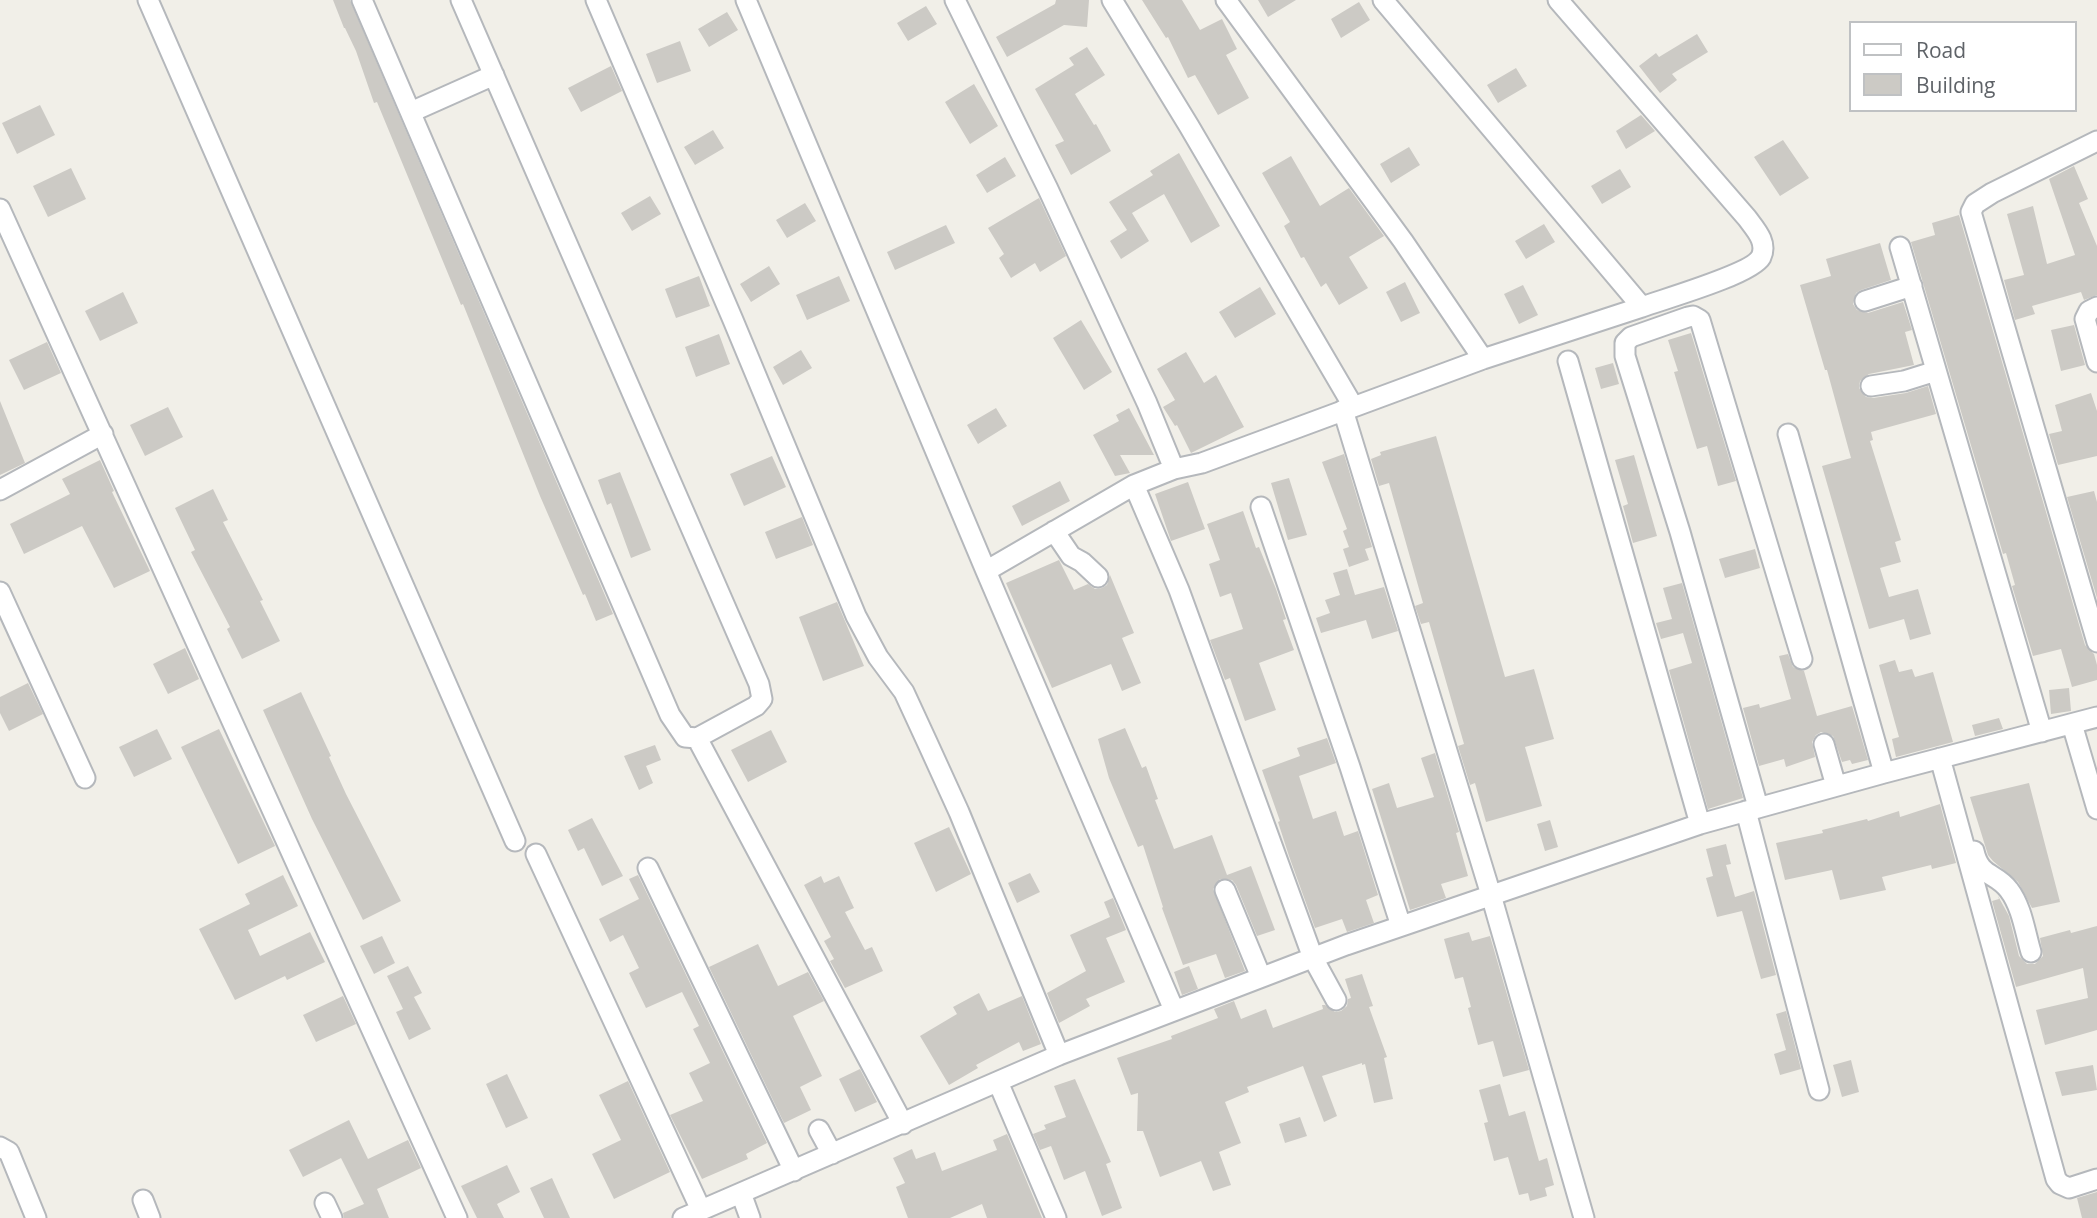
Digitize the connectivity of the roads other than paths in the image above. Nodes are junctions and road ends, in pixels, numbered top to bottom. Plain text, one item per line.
1 (148, 0) edge
2 (362, 0) edge
3 (461, 0) edge
4 (596, 0) edge
5 (746, 0) edge
6 (955, 0) edge
7 (1112, 0) edge
8 (1226, 0) edge
9 (1383, 0) edge
10 (1558, 0) edge
11 (494, 75) junction
12 (411, 113) junction
13 (2097, 141) edge
14 (0, 209) edge
15 (1900, 247) dead end
16 (1912, 286) junction
17 (1865, 301) dead end
18 (1642, 307) junction
19 (2097, 307) edge
20 (1483, 359) junction
21 (1568, 361) dead end
22 (2097, 362) edge
23 (1936, 371) junction
24 (1871, 386) dead end
25 (1348, 408) junction
26 (103, 434) junction
27 (1788, 434) dead end
28 (1174, 468) junction
29 (1134, 485) junction
30 (0, 490) edge
31 (1261, 507) dead end
32 (1054, 531) junction
33 (986, 571) junction
34 (1098, 577) dead end
35 (0, 592) edge
36 (2097, 642) edge
37 (1802, 659) dead end
38 (2097, 717) edge
39 (2072, 724) junction
40 (2042, 732) junction
41 (697, 738) junction
42 (1824, 744) dead end
43 (1946, 756) junction
44 (1884, 773) junction
45 (85, 778) dead end
46 (1836, 786) junction
47 (1752, 809) junction
48 (2097, 809) edge
49 (1700, 824) junction
50 (516, 841) dead end
51 (536, 854) dead end
52 (648, 868) dead end
53 (1225, 890) dead end
54 (1491, 895) junction
55 (1401, 926) junction
56 (2031, 952) dead end
57 (1312, 958) junction
58 (1261, 977) junction
59 (1336, 1000) dead end
60 (1174, 1010) junction
61 (1059, 1055) junction
62 (998, 1082) junction
63 (1819, 1090) dead end
64 (903, 1124) junction
65 (818, 1130) dead end
66 (0, 1147) edge
67 (832, 1154) junction
68 (794, 1171) junction
69 (2097, 1179) edge
70 (741, 1193) junction
71 (692, 1214) edge
72 (36, 1218) edge
73 (457, 1218) edge
74 (750, 1218) edge
75 (1056, 1218) edge
76 (1584, 1218) edge

1 - 50 street
2 - 12 street
3 - 11 street
4 - 61 street
5 - 33 street
6 - 28 street
7 - 25 street
8 - 20 street
9 - 18 street
10 - 18 street
11 - 12 street
11 - 41 street
12 - 41 street
13 - 36 street
14 - 26 street
15 - 16 street
16 - 17 street
16 - 23 street
18 - 20 street
19 - 22 street
20 - 25 street
21 - 49 street
23 - 24 street
23 - 40 street
25 - 28 street
25 - 54 street
26 - 30 street
26 - 73 street
27 - 44 street
28 - 29 street
29 - 32 street
29 - 57 street
31 - 55 street
32 - 33 street
32 - 34 street
33 - 60 street
35 - 45 street
37 - 47 street
38 - 39 street
39 - 40 street
39 - 48 street
40 - 43 street
41 - 64 street
42 - 46 street
43 - 44 street
43 - 56 street
43 - 69 street
44 - 46 street
46 - 47 street
47 - 49 street
47 - 63 street
49 - 54 street
51 - 71 street
52 - 68 street
53 - 58 street
54 - 55 street
54 - 76 street
55 - 57 street
57 - 58 street
57 - 59 street
58 - 60 street
60 - 61 street
61 - 62 street
62 - 64 street
62 - 75 street
64 - 67 street
65 - 67 street
66 - 72 street
67 - 68 street
68 - 70 street
70 - 71 street
70 - 74 street

